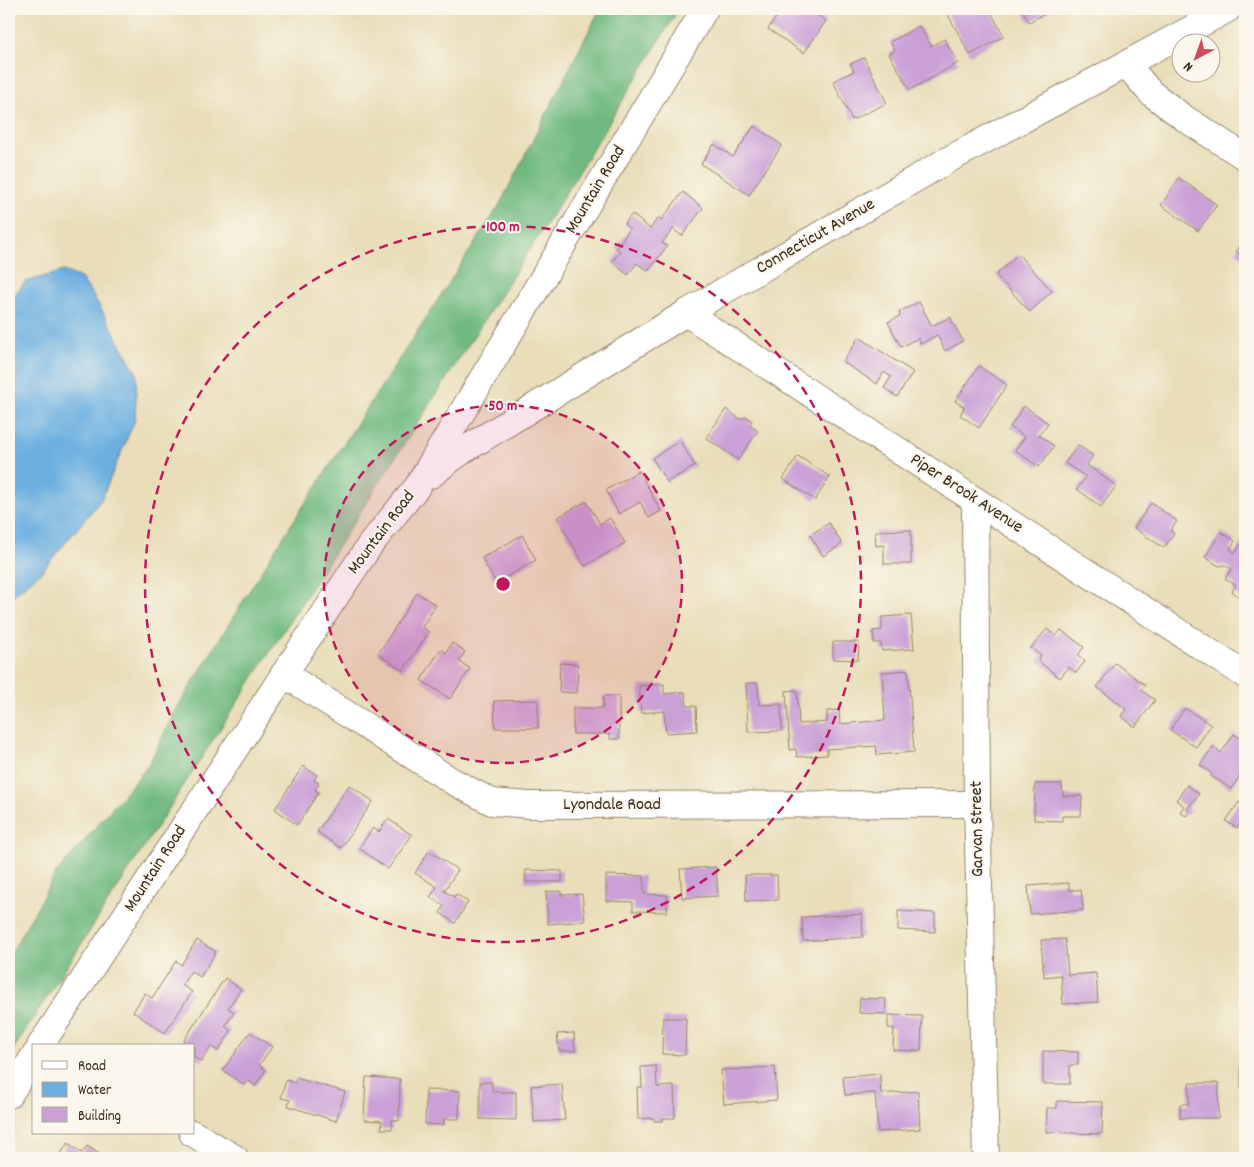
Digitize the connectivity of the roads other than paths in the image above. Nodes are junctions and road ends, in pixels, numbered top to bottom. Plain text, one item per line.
1 (705, 9) edge
2 (1228, 9) edge
3 (1126, 64) junction
4 (1245, 157) edge
5 (686, 313) junction
6 (417, 487) junction
7 (975, 500) junction
8 (284, 674) junction
9 (1245, 675) edge
10 (977, 804) junction
11 (44, 1044) edge
12 (32, 1061) edge
13 (9, 1095) edge
14 (194, 1134) edge
15 (235, 1158) edge
16 (986, 1158) edge

1 - 6 street, Mountain Road
2 - 3 street, Connecticut Avenue
3 - 4 street
3 - 5 street, Connecticut Avenue
5 - 6 street, Connecticut Avenue
5 - 7 street, Piper Brook Avenue
6 - 8 street, Mountain Road
7 - 9 street, Piper Brook Avenue
7 - 10 street, Garvan Street
8 - 10 street, Lyondale Road
8 - 11 street, Mountain Road
10 - 16 street, Garvan Street
12 - 13 street, Mountain Road
14 - 15 street

